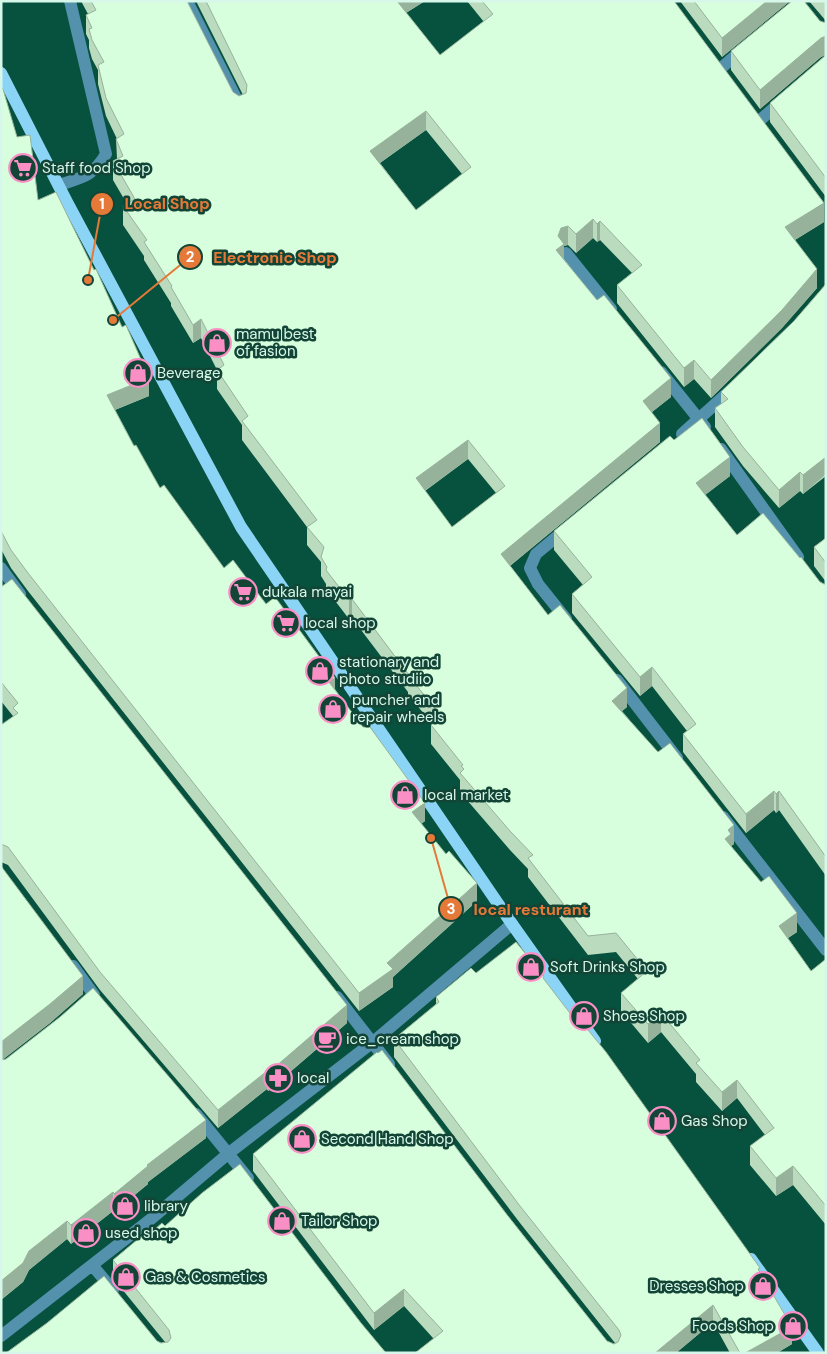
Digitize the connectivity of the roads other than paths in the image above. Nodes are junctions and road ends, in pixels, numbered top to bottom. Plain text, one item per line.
1 (70, 1) edge
2 (187, 1) edge
3 (756, 39) edge
4 (720, 69) edge
5 (1, 73) edge
6 (789, 95) edge
7 (240, 107) edge
8 (759, 121) edge
9 (59, 185) junction
10 (566, 253) edge
11 (621, 321) edge
12 (651, 359) edge
13 (738, 383) edge
14 (700, 420) junction
15 (670, 444) edge
16 (573, 524) edge
17 (803, 564) edge
18 (1, 568) edge
19 (27, 604) edge
20 (574, 628) edge
21 (611, 672) edge
22 (682, 764) edge
23 (718, 811) edge
24 (512, 924) junction
25 (826, 950) edge
26 (66, 957) edge
27 (330, 988) edge
28 (94, 999) edge
29 (373, 1042) junction
30 (604, 1053) edge
31 (396, 1073) edge
32 (191, 1108) edge
33 (229, 1153) junction
34 (258, 1192) edge
35 (742, 1246) edge
36 (92, 1265) junction
37 (122, 1301) edge
38 (1, 1336) edge
39 (818, 1353) edge

1 - 9 street
2 - 7 street
3 - 4 street
5 - 9 main road
6 - 8 street
9 - 24 main road
10 - 11 street
12 - 14 street
13 - 14 street
14 - 15 street
14 - 17 street
16 - 20 street
18 - 19 street
21 - 22 street
23 - 25 street
24 - 29 street
24 - 30 main road
26 - 28 street
27 - 29 street
29 - 31 street
29 - 33 street
32 - 33 street
33 - 34 street
33 - 36 street
35 - 39 main road
36 - 37 street
36 - 38 street

